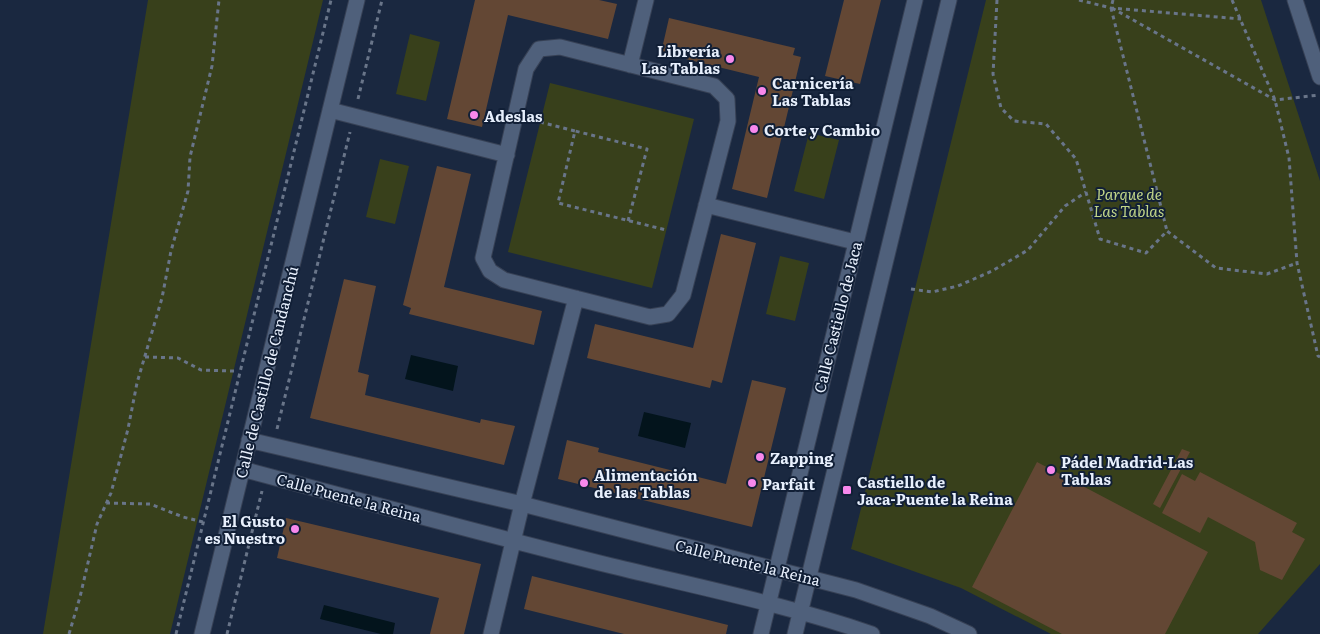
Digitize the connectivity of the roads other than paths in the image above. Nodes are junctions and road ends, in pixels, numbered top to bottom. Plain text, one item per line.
1 (357, 0) edge
2 (646, 0) edge
3 (915, 0) edge
4 (949, 0) edge
5 (1296, 0) edge
6 (1316, 54) edge
7 (630, 65) junction
8 (1320, 77) edge
9 (330, 110) junction
10 (507, 155) junction
11 (706, 205) junction
12 (855, 242) junction
13 (576, 298) junction
14 (250, 440) junction
15 (242, 469) junction
16 (522, 504) junction
17 (514, 541) junction
18 (776, 569) junction
19 (808, 577) junction
20 (767, 604) junction
21 (800, 613) junction
22 (202, 634) edge
23 (491, 634) edge
24 (761, 634) edge
25 (795, 634) edge
26 (872, 634) edge
27 (969, 634) edge

1 - 9 street, Calle de Castillo de Candanchú
2 - 7 street
3 - 12 street, Calle Castiello de Jaca
4 - 19 street
5 - 6 street
6 - 8 street
7 - 10 street
7 - 11 street
9 - 10 street
9 - 14 street, Calle de Castillo de Candanchú
10 - 13 street
11 - 12 street
11 - 13 street
12 - 18 street, Calle Castiello de Jaca
13 - 16 street
14 - 15 street, Calle de Castillo de Candanchú
14 - 16 street, Calle Puente la Reina
15 - 17 street, Calle Puente la Reina
15 - 22 street, Calle de Castillo de Candanchú
16 - 17 street
16 - 18 street, Calle Puente la Reina
17 - 20 street, Calle Puente la Reina
17 - 23 street
18 - 19 street, Calle Puente la Reina
18 - 20 street, Calle Castiello de Jaca
19 - 21 street
19 - 27 street, Calle Puente la Reina
20 - 21 street, Calle Puente la Reina
20 - 24 street, Calle Castiello de Jaca
21 - 25 street
21 - 26 street, Calle Puente la Reina

